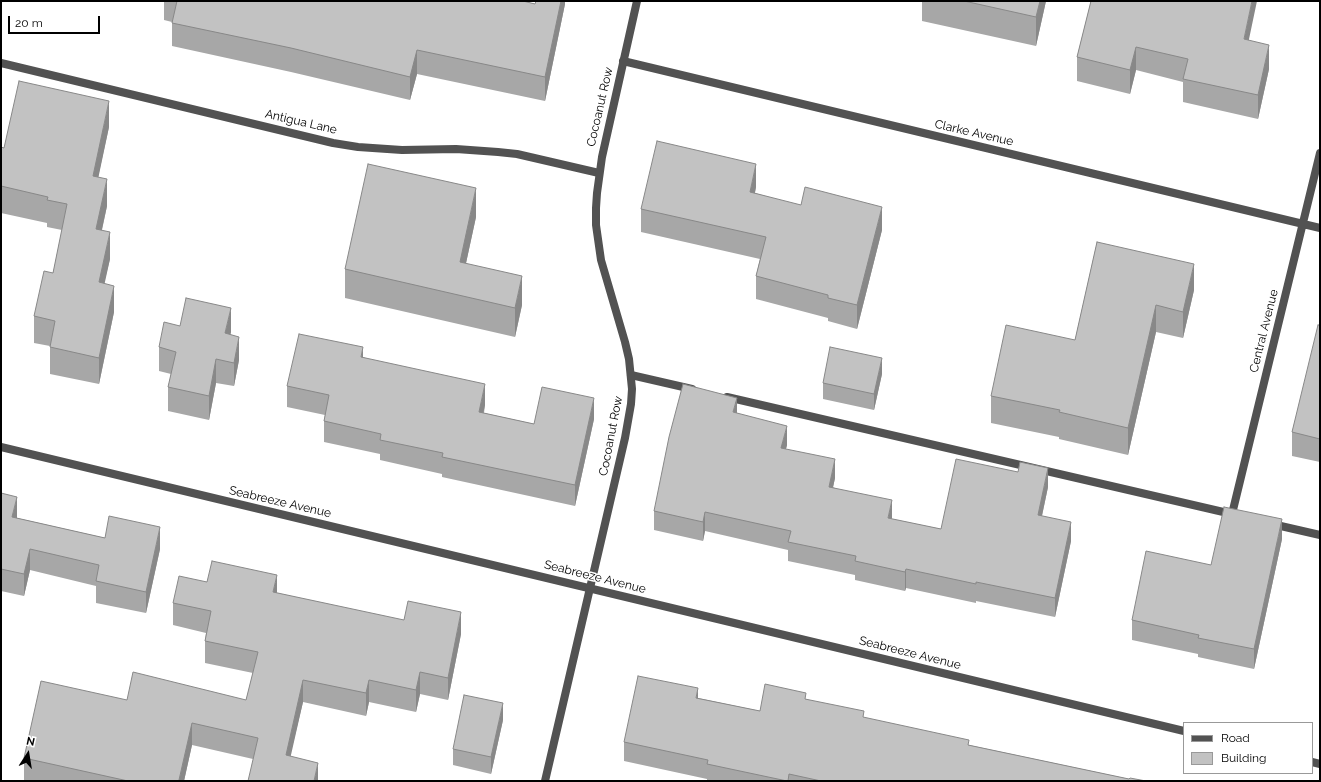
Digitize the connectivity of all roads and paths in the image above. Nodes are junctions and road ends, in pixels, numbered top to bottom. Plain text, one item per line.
1 (637, 1) edge
2 (623, 61) junction
3 (1, 63) edge
4 (1320, 153) edge
5 (599, 173) junction
6 (1303, 224) junction
7 (1320, 228) edge
8 (631, 375) junction
9 (700, 390) edge
10 (716, 394) edge
11 (1, 447) edge
12 (1261, 522) edge
13 (1320, 536) edge
14 (590, 588) junction
15 (1183, 731) edge
16 (545, 781) edge

1 - 2 street, Cocoanut Row
2 - 5 street, Cocoanut Row
2 - 6 street, Clarke Avenue
3 - 5 street, Antigua Lane
4 - 6 street, Central Avenue
5 - 8 street, Cocoanut Row
6 - 7 street, Clarke Avenue
6 - 10 street, Central Avenue
8 - 9 street
8 - 14 street, Cocoanut Row
11 - 14 street, Seabreeze Avenue
12 - 13 street
14 - 15 street, Seabreeze Avenue
14 - 16 street, Cocoanut Row

